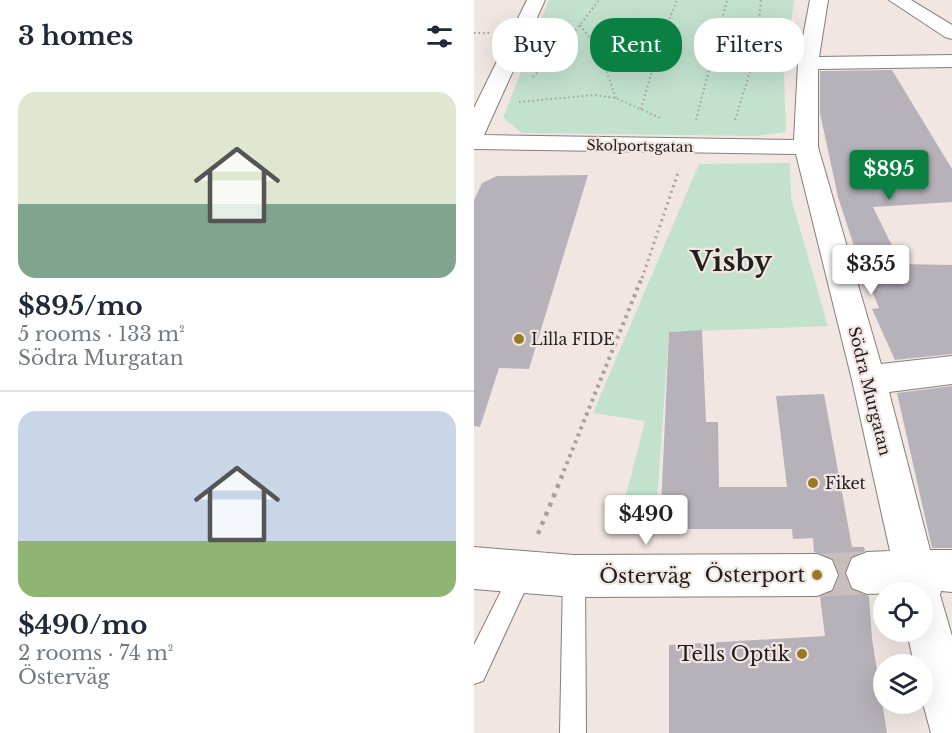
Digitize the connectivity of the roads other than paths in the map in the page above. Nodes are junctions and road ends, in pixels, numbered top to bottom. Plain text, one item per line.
1 (536, 0) edge
2 (819, 0) edge
3 (898, 0) edge
4 (952, 33) edge
5 (952, 61) edge
6 (808, 63) junction
7 (477, 125) edge
8 (474, 142) edge
9 (806, 147) junction
10 (952, 370) edge
11 (869, 380) junction
12 (474, 567) edge
13 (523, 571) junction
14 (867, 573) tunnel mouth
15 (817, 575) tunnel mouth
16 (574, 576) junction
17 (916, 582) edge
18 (926, 582) edge
19 (933, 618) edge
20 (474, 672) edge
21 (952, 725) edge
22 (576, 732) edge

1 - 7 street
2 - 6 street, Södra Murgatan
3 - 4 street
5 - 6 street
6 - 9 street, Södra Murgatan
8 - 9 street, Skolportsgatan
9 - 11 street, Södra Murgatan
10 - 11 street
11 - 18 street, Södra Murgatan
12 - 13 street, Österväg
13 - 16 street, Österväg
13 - 20 lane
14 - 17 street
15 - 16 street, Österväg
16 - 22 lane
19 - 21 street, Södra Murgatan

